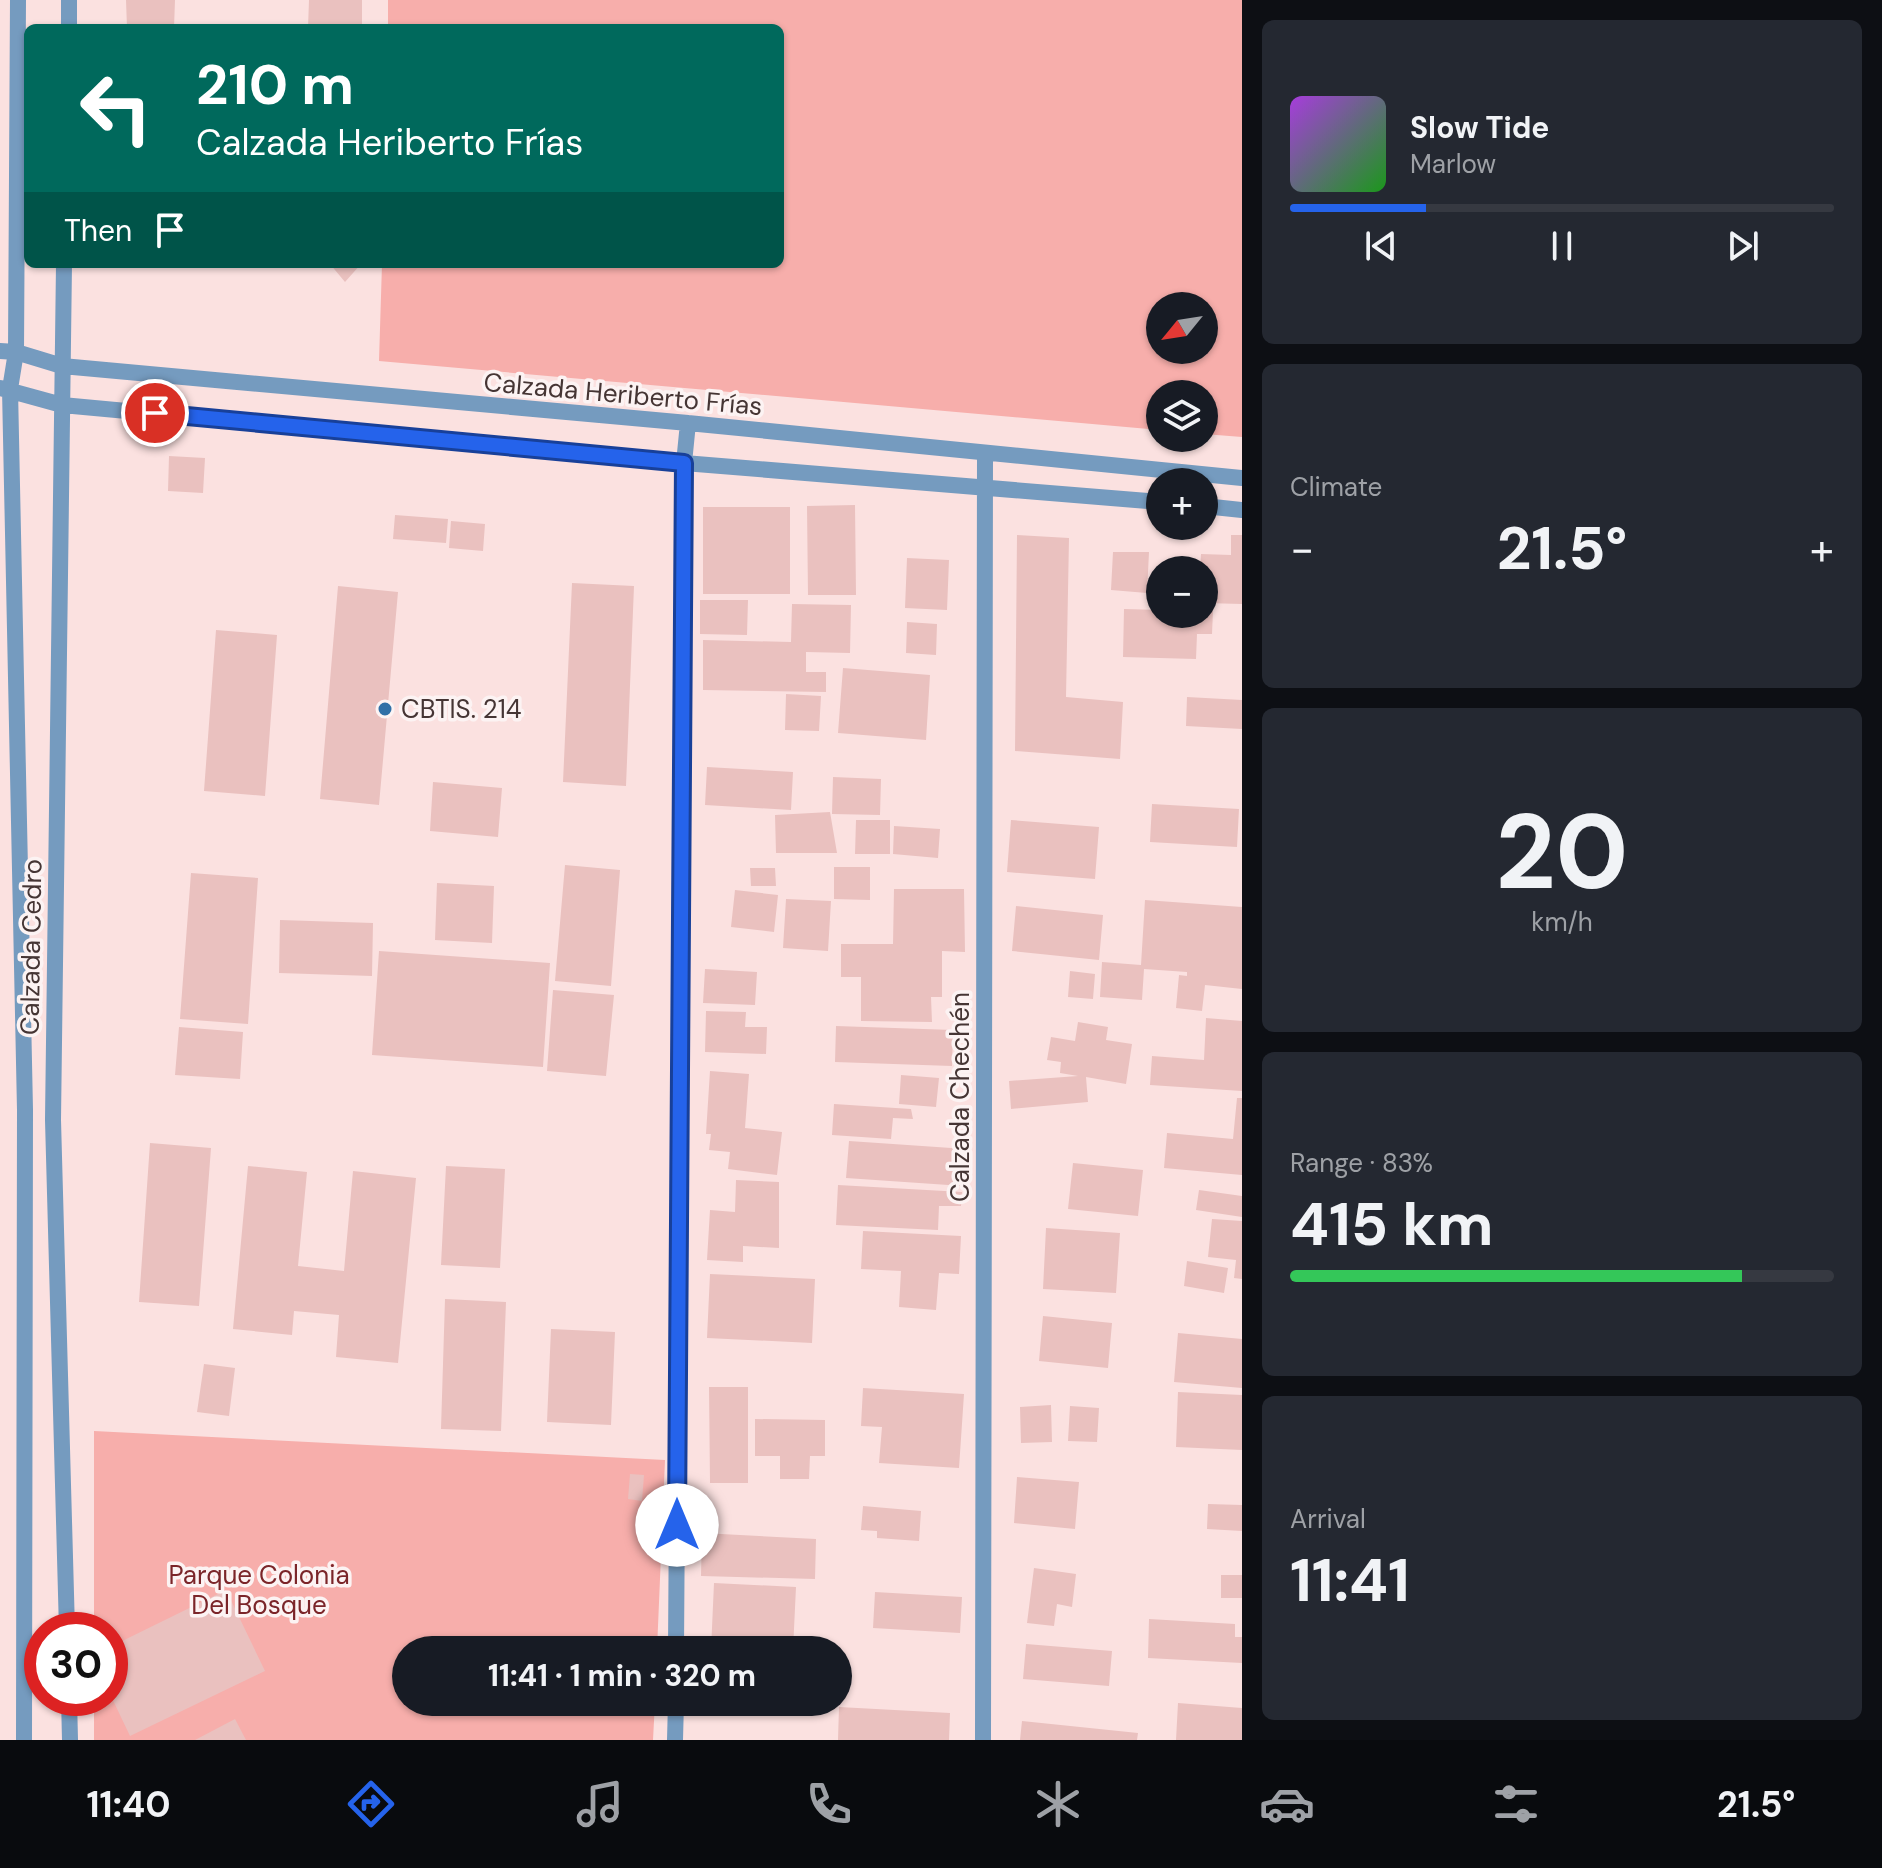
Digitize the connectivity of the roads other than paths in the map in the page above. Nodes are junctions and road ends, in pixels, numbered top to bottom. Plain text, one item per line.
1 (18, 0) edge
2 (69, 0) edge
3 (69, 24) edge
4 (64, 268) edge
5 (8, 351) edge
6 (62, 366) junction
7 (5, 389) edge
8 (62, 405) junction
9 (688, 423) junction
10 (985, 453) junction
11 (684, 463) junction
12 (1242, 478) edge
13 (985, 486) junction
14 (1146, 501) edge
15 (1218, 507) edge
16 (1242, 510) edge
17 (67, 1612) edge
18 (676, 1636) edge
19 (69, 1716) edge
20 (676, 1716) edge
21 (24, 1740) edge
22 (70, 1740) edge
23 (675, 1740) edge
24 (983, 1740) edge

1 - 5 street, Calzada Cedro
2 - 3 street
4 - 6 street, Calzada Cedro
5 - 6 street, Calzada Heriberto Frías
5 - 7 street, Calzada Cedro
6 - 8 street, Calzada Cedro
6 - 9 street, Calzada Heriberto Frías
7 - 8 street
7 - 21 street, Calzada Cedro
8 - 11 street
8 - 17 street, Calzada Cedro
9 - 10 street, Calzada Heriberto Frías
9 - 11 street
10 - 12 street, Calzada Heriberto Frías
10 - 13 street, Calzada Chechén
11 - 13 street
11 - 18 street
13 - 14 street
13 - 24 street, Calzada Chechén
15 - 16 street
19 - 22 street
20 - 23 street

